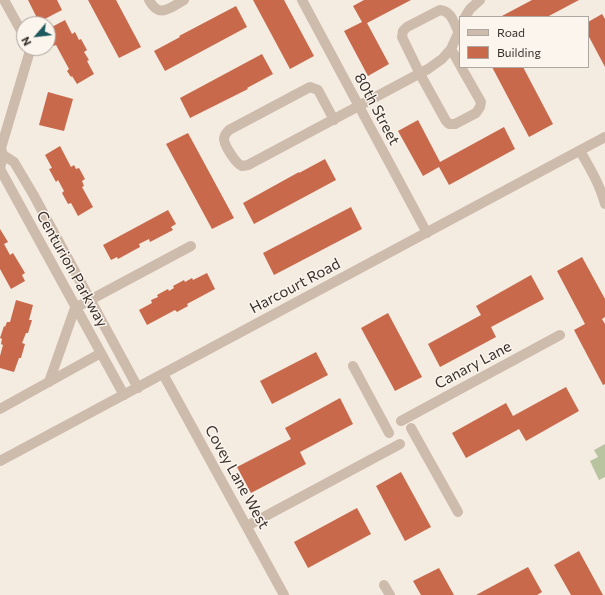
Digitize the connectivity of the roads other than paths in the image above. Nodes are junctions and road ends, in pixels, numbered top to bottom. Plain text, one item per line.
1 (4, 0) edge
2 (149, 0) edge
3 (184, 0) edge
4 (302, 0) edge
5 (480, 0) edge
6 (466, 16) edge
7 (16, 22) edge
8 (459, 31) edge
9 (451, 49) junction
10 (28, 56) edge
11 (459, 63) edge
12 (462, 68) edge
13 (420, 74) junction
14 (359, 106) junction
15 (334, 120) junction
16 (605, 137) edge
17 (580, 151) junction
18 (3, 155) junction
19 (0, 187) edge
20 (12, 190) junction
21 (32, 194) junction
22 (18, 201) junction
23 (605, 204) edge
24 (427, 233) junction
25 (191, 246) dead end
26 (90, 300) junction
27 (75, 308) junction
28 (560, 335) dead end
29 (101, 353) junction
30 (353, 366) dead end
31 (163, 374) junction
32 (49, 382) junction
33 (138, 388) junction
34 (124, 395) junction
35 (0, 409) edge
36 (401, 421) junction
37 (411, 428) junction
38 (390, 433) junction
39 (400, 444) junction
40 (0, 461) edge
41 (458, 512) dead end
42 (247, 526) junction
43 (384, 585) dead end
44 (284, 595) edge
45 (390, 595) edge

1 - 7 street
2 - 3 street
4 - 14 street, 80th Street
5 - 6 street
8 - 9 street
8 - 13 street
9 - 11 street
9 - 13 street
10 - 18 street, Centurion Parkway
12 - 13 street
13 - 14 street
14 - 15 street
14 - 24 street, 80th Street
15 - 15 street
16 - 17 street, Harcourt Road
17 - 23 street
17 - 24 street, Harcourt Road
18 - 20 street, Centurion Parkway
18 - 21 street, Centurion Parkway
19 - 20 street
20 - 22 street, Centurion Parkway
21 - 22 street
21 - 26 street, Centurion Parkway
22 - 27 street, Centurion Parkway
24 - 31 street, Harcourt Road
25 - 26 street, Centurion Parkway
26 - 27 street
26 - 33 street, Centurion Parkway
27 - 29 street, Centurion Parkway
27 - 32 street
28 - 36 street, Canary Lane
29 - 32 street
29 - 34 street, Centurion Parkway
30 - 38 street
31 - 33 street, Harcourt Road
31 - 42 street, Covey Lane West
32 - 35 street
33 - 34 street, Harcourt Road
34 - 40 street, Harcourt Road
36 - 37 street
36 - 38 street, Canary Lane
37 - 39 street
37 - 41 street
38 - 39 street
39 - 42 street
42 - 44 street, Covey Lane West
43 - 45 street

